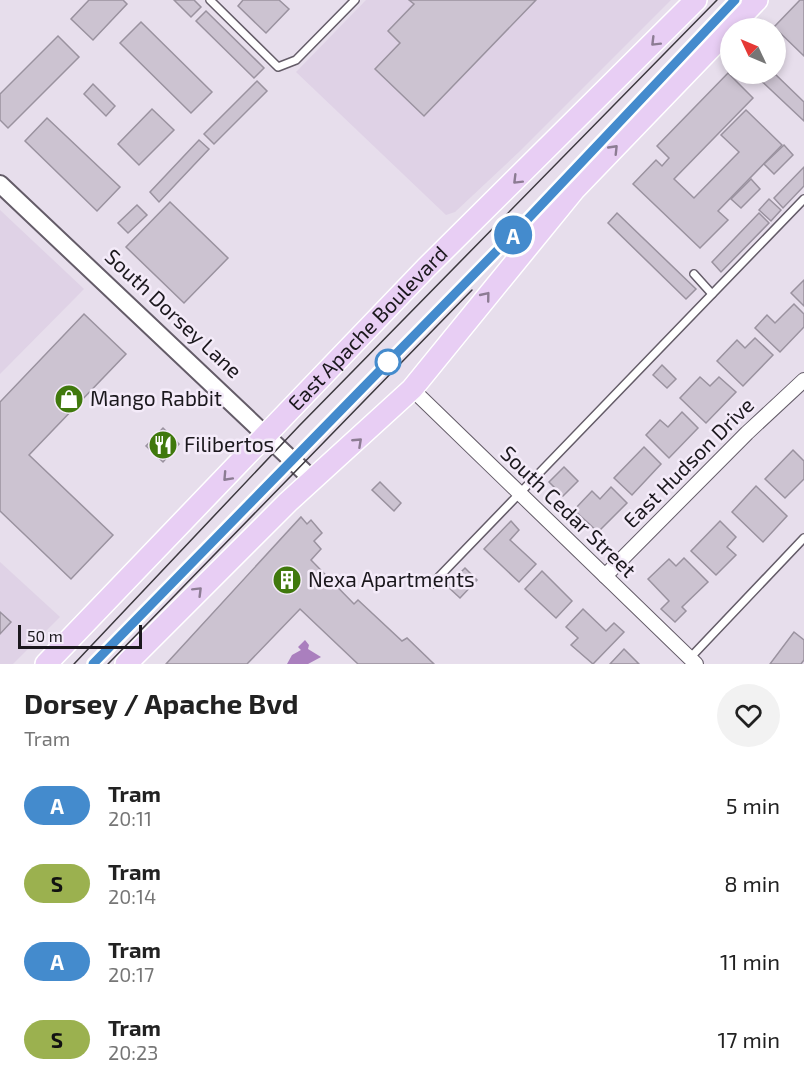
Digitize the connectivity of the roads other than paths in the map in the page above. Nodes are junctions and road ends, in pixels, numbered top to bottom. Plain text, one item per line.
1 (210, 0) edge
2 (355, 0) edge
3 (696, 0) edge
4 (758, 0) edge
5 (0, 184) edge
6 (804, 199) edge
7 (694, 274) dead end
8 (712, 294) junction
9 (804, 380) edge
10 (412, 389) junction
11 (267, 434) junction
12 (313, 480) junction
13 (519, 494) junction
14 (804, 538) edge
15 (605, 576) junction
16 (432, 584) dead end
17 (693, 661) edge
18 (46, 664) edge
19 (126, 664) edge

1 - 2 lane
3 -> 11 main road, East Apache Boulevard
10 -> 4 main road
5 - 11 street, South Dorsey Lane
6 - 8 lane
7 - 8 lane
8 - 13 lane
9 - 15 street, East Hudson Drive
12 -> 10 main road
10 - 13 street, South Cedar Street
11 - 12 street, South Dorsey Lane
11 -> 18 main road, East Apache Boulevard
19 -> 12 main road
13 - 15 street, South Cedar Street
13 - 16 lane
14 - 17 lane
15 - 17 street, South Cedar Street

